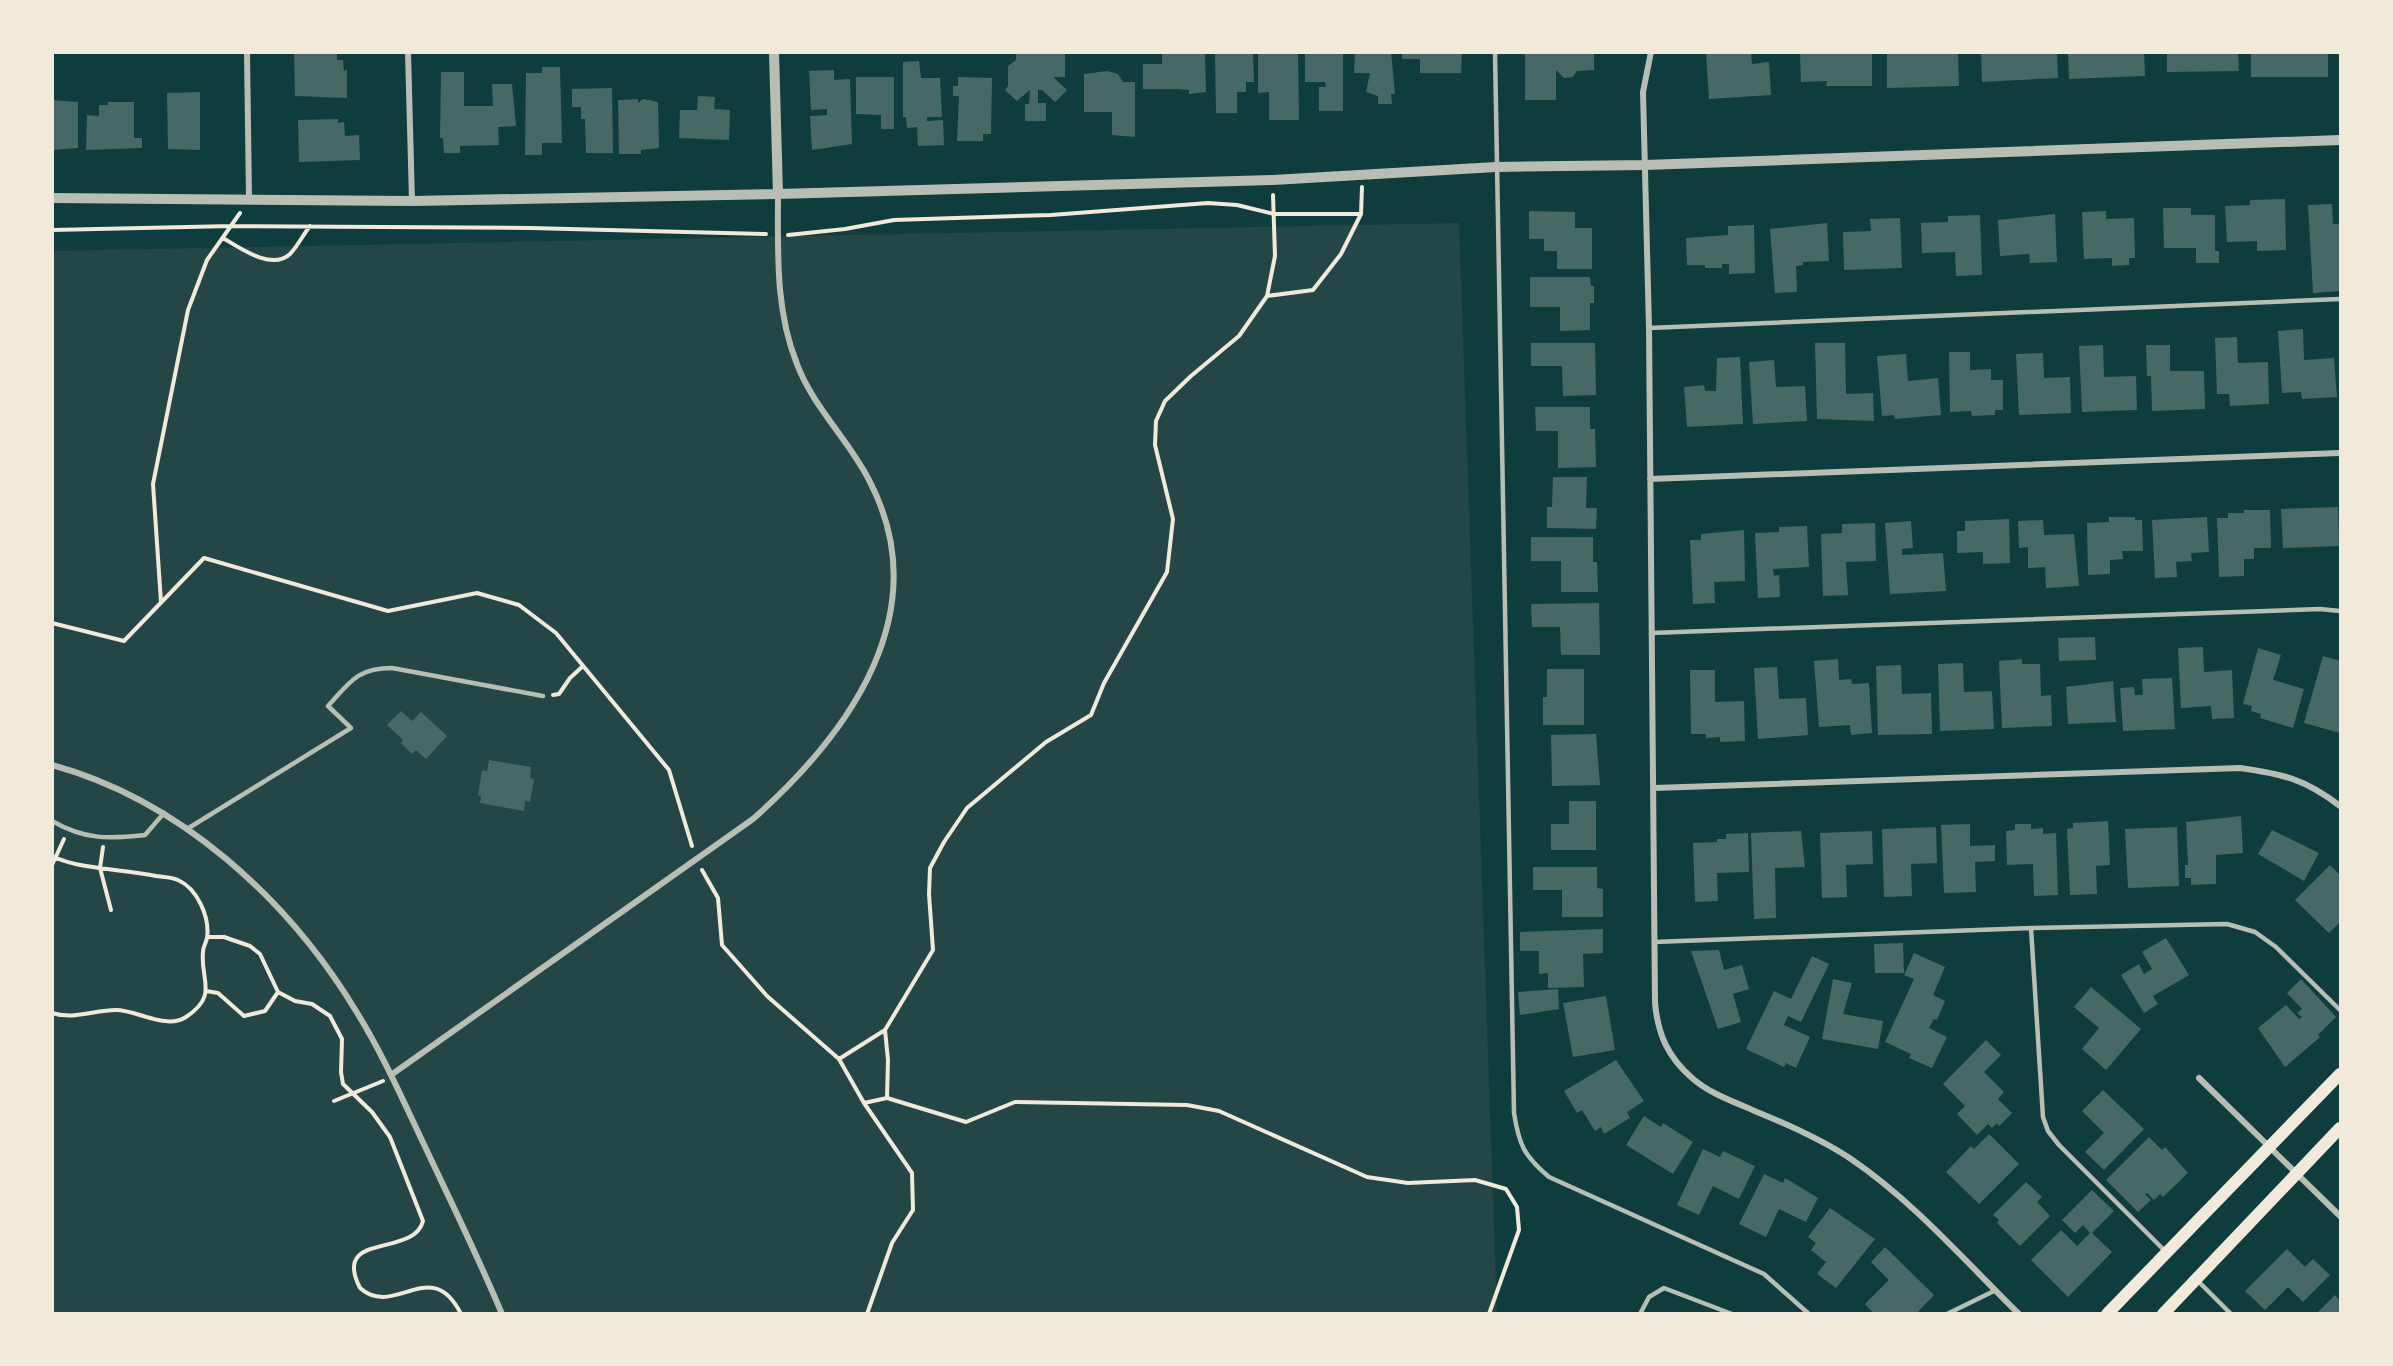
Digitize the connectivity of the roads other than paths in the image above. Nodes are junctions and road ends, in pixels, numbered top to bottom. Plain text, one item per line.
1 (247, 52) edge
2 (408, 52) edge
3 (774, 52) edge
4 (1495, 52) edge
5 (1651, 52) edge
6 (2340, 140) edge
7 (1645, 165) junction
8 (1496, 167) junction
9 (778, 194) junction
10 (52, 198) edge
11 (249, 199) junction
12 (412, 201) junction
13 (2340, 299) edge
14 (1649, 328) junction
15 (2340, 453) edge
16 (1650, 479) junction
17 (2340, 611) edge
18 (1652, 633) junction
19 (543, 696) road end
20 (52, 765) edge
21 (1654, 788) junction
22 (2340, 806) edge
23 (164, 813) junction
24 (52, 821) edge
25 (187, 829) junction
26 (2031, 928) junction
27 (1654, 942) junction
28 (2340, 1010) edge
29 (2340, 1074) edge
30 (391, 1075) junction
31 (2199, 1078) dead end
32 (2340, 1128) edge
33 (2270, 1147) junction
34 (2296, 1173) junction
35 (2340, 1216) edge
36 (2168, 1254) junction
37 (2196, 1279) junction
38 (1996, 1290) junction
39 (2013, 1308) junction
40 (502, 1314) edge
41 (1640, 1314) edge
42 (1732, 1314) edge
43 (1809, 1314) edge
44 (1947, 1314) edge
45 (2007, 1314) edge
46 (2019, 1314) edge
47 (2107, 1314) edge
48 (2163, 1314) edge
49 (2231, 1314) edge

1 - 11 street
2 - 12 street
3 - 9 street
4 - 8 lane
5 - 7 street
6 - 7 street
7 - 8 street
7 - 14 street
8 - 9 street
8 - 43 lane
9 - 12 street
9 - 30 street
10 - 11 street
11 - 12 street
13 - 14 lane
14 - 16 street
15 - 16 street
16 - 18 street
17 - 18 lane
18 - 21 street
19 - 25 lane
20 - 23 street
21 - 22 street
21 - 27 street
23 - 24 lane
23 - 25 street
25 - 30 street
26 - 27 lane
26 - 28 lane
26 - 36 lane
27 - 38 street
29 - 33 main road
30 - 40 street
31 - 33 street
32 - 34 main road
33 - 34 street
33 - 36 main road
34 - 35 street
34 - 37 main road
36 - 47 main road
37 - 48 main road
37 - 49 lane
38 - 39 street
38 - 44 lane
39 - 45 lane
39 - 46 street
41 - 42 lane

